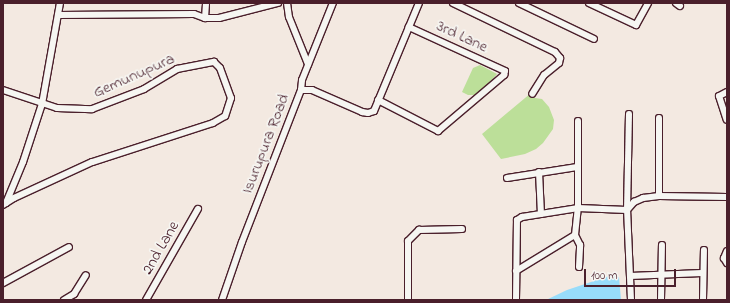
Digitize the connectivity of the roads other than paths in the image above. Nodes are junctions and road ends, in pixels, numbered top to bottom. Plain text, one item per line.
1 (60, 3) edge
2 (206, 3) edge
3 (278, 3) edge
4 (287, 3) edge
5 (333, 3) edge
6 (419, 3) edge
7 (453, 3) edge
8 (519, 3) edge
9 (589, 3) edge
10 (648, 3) edge
11 (58, 15) junction
12 (204, 18) junction
13 (409, 27) junction
14 (594, 39) dead end
15 (308, 64) junction
16 (3, 90) edge
17 (302, 90) junction
18 (727, 92) edge
19 (532, 94) dead end
20 (378, 100) junction
21 (42, 104) junction
22 (629, 114) dead end
23 (659, 118) dead end
24 (727, 120) edge
25 (578, 121) dead end
26 (577, 167) junction
27 (539, 172) junction
28 (507, 178) dead end
29 (659, 196) junction
30 (727, 197) edge
31 (4, 204) edge
32 (578, 208) junction
33 (198, 209) dead end
34 (628, 210) junction
35 (541, 214) junction
36 (462, 229) dead end
37 (575, 235) junction
38 (662, 245) dead end
39 (69, 247) dead end
40 (704, 250) dead end
41 (727, 251) edge
42 (727, 263) edge
43 (579, 267) dead end
44 (516, 271) junction
45 (702, 272) junction
46 (662, 274) junction
47 (86, 275) dead end
48 (630, 276) junction
49 (3, 283) edge
50 (64, 300) edge
51 (146, 300) edge
52 (222, 300) edge
53 (408, 300) edge
54 (516, 300) edge
55 (631, 300) edge
56 (661, 300) edge
57 (703, 300) edge

1 - 11 street
2 - 12 street
3 - 12 street
4 - 15 street
5 - 15 street
6 - 13 street, Isurupura Road
7 - 19 street
8 - 14 street
9 - 10 street
11 - 12 street
11 - 21 street
13 - 20 street, Isurupura Road
13 - 20 street, 3rd Lane
15 - 17 street
16 - 21 street
17 - 20 street, Isurupura Road
17 - 52 street, Isurupura Road
18 - 24 street
21 - 31 street, Gemunupura
21 - 31 street, Gemunupura
22 - 34 street
23 - 29 street
25 - 26 street
26 - 27 street
26 - 32 street
27 - 28 street
27 - 35 street
29 - 30 street
29 - 34 street
32 - 34 street
32 - 35 street
32 - 37 street
33 - 51 street, 2nd Lane
34 - 48 street
35 - 44 street
36 - 53 street
37 - 43 street
37 - 44 street
38 - 46 street
39 - 49 street
40 - 45 street
41 - 42 street
44 - 54 street
45 - 46 street
45 - 57 street
46 - 48 street
46 - 56 street
47 - 50 street
48 - 55 street

